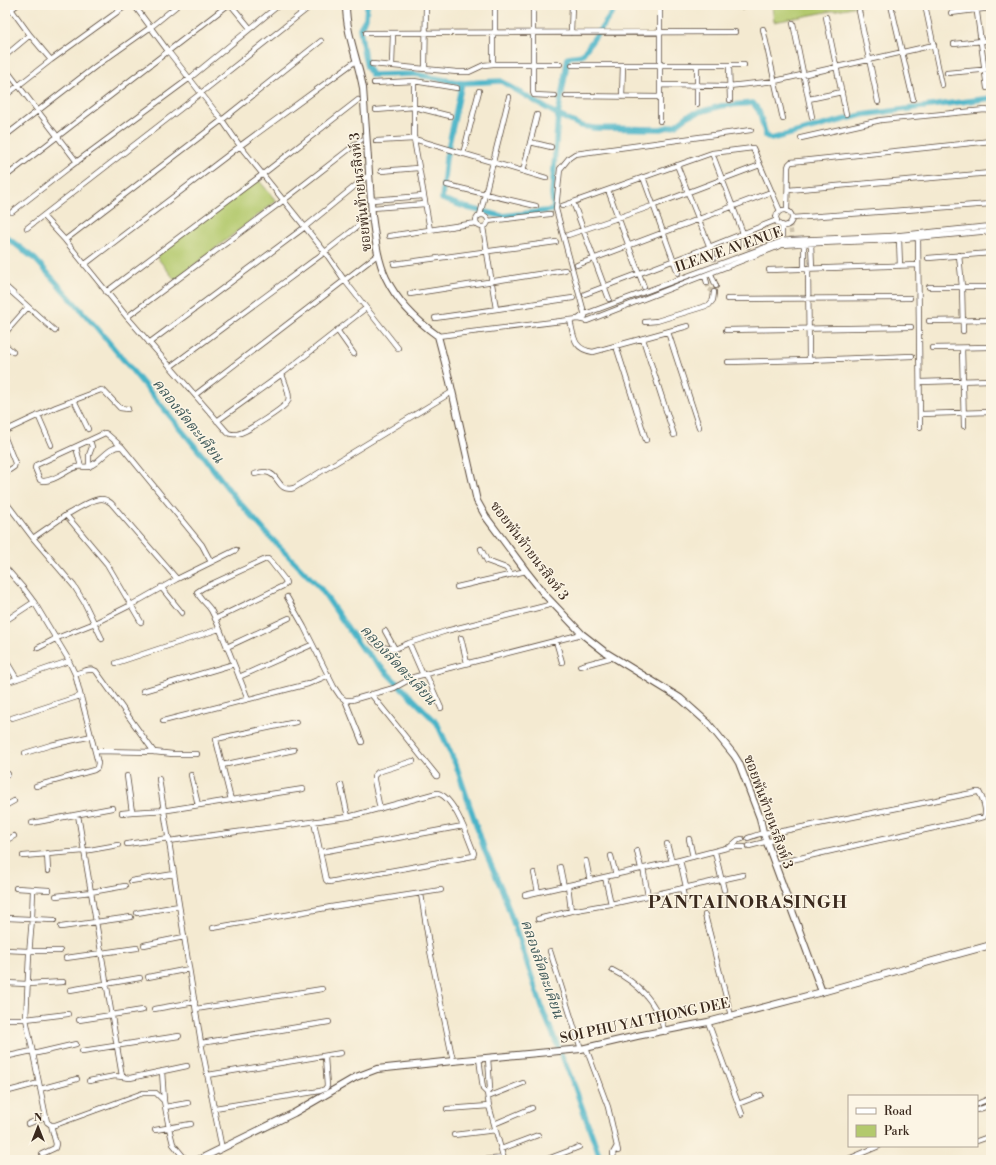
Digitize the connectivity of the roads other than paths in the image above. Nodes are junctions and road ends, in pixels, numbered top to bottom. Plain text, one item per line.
1 (17, 5) edge
2 (128, 5) edge
3 (134, 5) edge
4 (178, 5) edge
5 (228, 5) edge
6 (231, 5) edge
7 (279, 5) edge
8 (312, 5) edge
9 (346, 5) edge
10 (426, 5) edge
11 (495, 5) edge
12 (533, 5) edge
13 (572, 5) edge
14 (660, 5) edge
15 (754, 5) edge
16 (891, 5) edge
17 (925, 5) edge
18 (736, 7) dead end
19 (977, 7) edge
20 (991, 8) edge
21 (11, 9) junction
22 (859, 11) dead end
23 (951, 13) dead end
24 (5, 14) edge
25 (826, 16) dead end
26 (793, 23) dead end
27 (151, 27) junction
28 (250, 28) junction
29 (763, 29) dead end
30 (426, 32) junction
31 (660, 32) junction
32 (735, 32) dead end
33 (366, 33) dead end
34 (393, 33) junction
35 (494, 33) junction
36 (533, 33) junction
37 (571, 33) junction
38 (30, 35) junction
39 (991, 40) edge
40 (321, 41) dead end
41 (981, 41) junction
42 (954, 44) dead end
43 (934, 45) junction
44 (168, 51) junction
45 (902, 53) junction
46 (5, 56) edge
47 (870, 59) junction
48 (51, 60) junction
49 (353, 63) dead end
50 (372, 64) dead end
51 (493, 64) junction
52 (533, 64) junction
53 (560, 64) dead end
54 (392, 65) junction
55 (572, 65) dead end
56 (623, 65) junction
57 (660, 65) junction
58 (697, 65) junction
59 (728, 65) junction
60 (744, 65) dead end
61 (837, 67) junction
62 (5, 68) edge
63 (425, 68) junction
64 (984, 69) junction
65 (991, 69) edge
66 (947, 74) dead end
67 (804, 75) junction
68 (190, 78) junction
69 (414, 81) junction
70 (775, 81) junction
71 (374, 83) dead end
72 (660, 85) junction
73 (942, 85) dead end
74 (18, 86) junction
75 (697, 86) junction
76 (729, 86) junction
77 (457, 88) dead end
78 (987, 88) dead end
79 (479, 91) dead end
80 (842, 92) junction
81 (201, 93) junction
82 (5, 96) edge
83 (555, 96) dead end
84 (566, 96) dead end
85 (509, 97) dead end
86 (622, 97) junction
87 (660, 97) junction
88 (808, 99) junction
89 (913, 99) dead end
90 (358, 100) dead end
91 (730, 100) dead end
92 (878, 102) dead end
93 (697, 104) dead end
94 (414, 107) junction
95 (376, 110) dead end
96 (38, 111) junction
97 (991, 111) edge
98 (537, 114) dead end
99 (846, 114) dead end
100 (450, 116) dead end
101 (812, 117) dead end
102 (783, 119) dead end
103 (222, 120) junction
104 (660, 121) dead end
105 (751, 130) dead end
106 (5, 136) edge
107 (57, 137) junction
108 (801, 138) dead end
109 (414, 139) junction
110 (361, 140) dead end
111 (376, 141) dead end
112 (991, 141) edge
113 (530, 142) junction
114 (240, 146) junction
115 (551, 147) dead end
116 (712, 152) junction
117 (463, 154) junction
118 (77, 162) junction
119 (493, 162) junction
120 (677, 165) junction
121 (760, 165) junction
122 (418, 168) junction
123 (381, 171) dead end
124 (523, 171) junction
125 (991, 173) edge
126 (263, 174) junction
127 (5, 177) edge
128 (366, 177) dead end
129 (643, 177) junction
130 (546, 178) dead end
131 (722, 180) junction
132 (447, 185) dead end
133 (608, 190) junction
134 (788, 190) junction
135 (771, 192) junction
136 (485, 193) junction
137 (688, 193) junction
138 (423, 196) junction
139 (284, 200) junction
140 (372, 200) junction
141 (573, 202) junction
142 (425, 204) junction
143 (991, 204) edge
144 (536, 206) dead end
145 (562, 206) dead end
146 (652, 206) junction
147 (733, 207) junction
148 (372, 208) junction
149 (780, 211) junction
150 (787, 211) junction
151 (12, 212) dead end
152 (550, 214) dead end
153 (480, 215) junction
154 (44, 216) junction
155 (618, 218) junction
156 (792, 218) junction
157 (367, 219) dead end
158 (699, 220) junction
159 (777, 220) junction
160 (488, 221) junction
161 (476, 223) junction
162 (782, 225) junction
163 (991, 226) edge
164 (305, 227) junction
165 (483, 227) junction
166 (27, 228) dead end
167 (430, 230) junction
168 (583, 230) junction
169 (991, 231) edge
170 (662, 233) junction
171 (743, 234) junction
172 (568, 235) dead end
173 (389, 236) dead end
174 (918, 238) junction
175 (899, 239) junction
176 (65, 240) junction
177 (782, 241) junction
178 (556, 242) dead end
179 (804, 243) junction
180 (811, 243) junction
181 (628, 246) junction
182 (748, 246) dead end
183 (709, 247) junction
184 (325, 252) junction
185 (487, 252) junction
186 (991, 253) edge
187 (960, 255) junction
188 (376, 256) dead end
189 (594, 258) junction
190 (714, 258) dead end
191 (928, 258) dead end
192 (673, 261) junction
193 (394, 264) dead end
194 (84, 265) junction
195 (577, 265) dead end
196 (918, 265) junction
197 (900, 266) junction
198 (808, 268) junction
199 (565, 270) dead end
200 (769, 270) dead end
201 (678, 273) dead end
202 (639, 274) junction
203 (711, 274) junction
204 (704, 276) junction
205 (344, 281) junction
206 (491, 281) junction
207 (707, 283) dead end
208 (5, 286) edge
209 (605, 286) junction
210 (716, 286) dead end
211 (644, 287) dead end
212 (929, 287) dead end
213 (962, 287) junction
214 (991, 287) edge
215 (106, 292) junction
216 (714, 292) dead end
217 (410, 294) dead end
218 (585, 294) dead end
219 (573, 298) dead end
220 (808, 298) junction
221 (910, 298) dead end
222 (609, 299) dead end
223 (727, 299) dead end
224 (28, 307) junction
225 (366, 308) junction
226 (496, 309) junction
227 (584, 314) junction
228 (127, 317) junction
229 (435, 318) dead end
230 (578, 319) junction
231 (570, 320) junction
232 (587, 320) junction
233 (963, 320) junction
234 (991, 320) edge
235 (929, 321) dead end
236 (645, 322) dead end
237 (688, 326) dead end
238 (911, 327) dead end
239 (808, 329) junction
240 (337, 330) junction
241 (726, 330) dead end
242 (55, 331) dead end
243 (668, 332) junction
244 (963, 332) dead end
245 (5, 333) edge
246 (438, 336) junction
247 (643, 339) junction
248 (149, 343) junction
249 (5, 345) edge
250 (616, 346) junction
251 (991, 347) edge
252 (398, 348) dead end
253 (932, 348) dead end
254 (962, 348) junction
255 (13, 352) dead end
256 (354, 354) dead end
257 (912, 356) dead end
258 (809, 360) junction
259 (728, 362) dead end
260 (170, 367) junction
261 (282, 374) junction
262 (991, 380) edge
263 (963, 381) junction
264 (920, 382) junction
265 (452, 392) junction
266 (195, 395) junction
267 (74, 400) junction
268 (128, 408) dead end
269 (991, 412) edge
270 (964, 413) junction
271 (920, 414) junction
272 (38, 416) junction
273 (217, 421) junction
274 (964, 426) dead end
275 (699, 427) dead end
276 (920, 427) dead end
277 (88, 429) dead end
278 (5, 431) edge
279 (674, 435) dead end
280 (5, 438) edge
281 (90, 440) junction
282 (646, 440) dead end
283 (51, 445) dead end
284 (76, 447) junction
285 (122, 447) junction
286 (80, 466) junction
287 (89, 467) junction
288 (5, 473) edge
289 (255, 474) dead end
290 (5, 501) edge
291 (66, 515) junction
292 (33, 538) junction
293 (236, 550) dead end
294 (481, 550) dead end
295 (211, 562) junction
296 (5, 567) edge
297 (526, 571) junction
298 (511, 574) junction
299 (177, 579) junction
300 (457, 587) dead end
301 (161, 588) junction
302 (287, 598) dead end
303 (34, 602) junction
304 (553, 604) junction
305 (131, 605) junction
306 (182, 614) dead end
307 (289, 618) dead end
308 (215, 619) junction
309 (5, 621) edge
310 (141, 622) dead end
311 (95, 623) junction
312 (219, 629) junction
313 (385, 631) dead end
314 (367, 634) dead end
315 (582, 634) junction
316 (57, 638) junction
317 (461, 638) dead end
318 (102, 639) dead end
319 (556, 641) junction
320 (409, 643) junction
321 (309, 646) dead end
322 (227, 647) junction
323 (38, 648) dead end
324 (396, 649) junction
325 (613, 656) junction
326 (5, 659) edge
327 (69, 661) junction
328 (116, 662) dead end
329 (562, 662) dead end
330 (234, 664) junction
331 (467, 664) junction
332 (580, 666) dead end
333 (75, 674) junction
334 (424, 674) junction
335 (329, 675) junction
336 (239, 677) junction
337 (17, 679) junction
338 (5, 683) edge
339 (143, 691) dead end
340 (371, 694) junction
341 (80, 696) junction
342 (248, 699) junction
343 (345, 700) junction
344 (441, 708) dead end
345 (12, 718) dead end
346 (163, 721) dead end
347 (296, 722) dead end
348 (92, 736) junction
349 (362, 742) dead end
350 (294, 750) dead end
351 (95, 751) junction
352 (154, 752) junction
353 (25, 753) dead end
354 (197, 754) dead end
355 (412, 761) dead end
356 (222, 765) junction
357 (191, 775) dead end
358 (127, 776) dead end
359 (437, 776) dead end
360 (159, 779) dead end
361 (342, 784) dead end
362 (36, 786) dead end
363 (303, 790) dead end
364 (231, 800) junction
365 (14, 801) dead end
366 (198, 805) junction
367 (5, 806) edge
368 (112, 808) dead end
369 (380, 808) junction
370 (164, 810) junction
371 (132, 812) junction
372 (122, 813) dead end
373 (78, 815) junction
374 (348, 817) junction
375 (314, 822) junction
376 (32, 823) dead end
377 (463, 826) junction
378 (783, 831) junction
379 (763, 832) junction
380 (14, 836) dead end
381 (748, 838) dead end
382 (689, 839) dead end
383 (742, 839) dead end
384 (169, 840) junction
385 (5, 841) edge
386 (766, 842) junction
387 (127, 844) dead end
388 (667, 844) dead end
389 (118, 845) dead end
390 (749, 846) dead end
391 (730, 847) junction
392 (744, 847) dead end
393 (84, 851) junction
394 (637, 851) dead end
395 (320, 852) junction
396 (715, 852) junction
397 (47, 853) junction
398 (23, 856) dead end
399 (611, 856) dead end
400 (693, 857) junction
401 (680, 860) junction
402 (586, 861) dead end
403 (672, 862) junction
404 (774, 864) junction
405 (560, 867) dead end
406 (642, 868) junction
407 (48, 872) dead end
408 (534, 873) dead end
409 (174, 874) junction
410 (616, 875) junction
411 (742, 875) dead end
412 (605, 877) junction
413 (722, 880) junction
414 (131, 881) dead end
415 (590, 881) junction
416 (125, 886) dead end
417 (566, 886) junction
418 (16, 888) dead end
419 (684, 888) junction
420 (32, 889) junction
421 (49, 890) dead end
422 (441, 890) dead end
423 (724, 890) dead end
424 (91, 892) junction
425 (538, 892) junction
426 (421, 894) junction
427 (525, 895) dead end
428 (56, 896) dead end
429 (648, 896) junction
430 (685, 901) dead end
431 (611, 904) junction
432 (179, 906) junction
433 (571, 911) junction
434 (137, 913) dead end
435 (705, 915) dead end
436 (131, 917) dead end
437 (8, 918) dead end
438 (32, 919) junction
439 (538, 919) dead end
440 (54, 920) dead end
441 (96, 922) junction
442 (61, 927) dead end
443 (213, 928) dead end
444 (184, 937) junction
445 (144, 945) dead end
446 (991, 945) edge
447 (137, 948) dead end
448 (5, 950) edge
449 (29, 951) junction
450 (60, 951) dead end
451 (550, 951) dead end
452 (101, 953) junction
453 (66, 958) dead end
454 (190, 969) junction
455 (612, 970) dead end
456 (148, 977) dead end
457 (140, 978) dead end
458 (63, 982) dead end
459 (5, 983) edge
460 (28, 984) junction
461 (106, 984) junction
462 (322, 989) dead end
463 (70, 990) dead end
464 (822, 992) junction
465 (195, 1002) junction
466 (154, 1009) dead end
467 (196, 1009) junction
468 (143, 1010) dead end
469 (68, 1014) dead end
470 (112, 1015) junction
471 (732, 1016) junction
472 (5, 1019) edge
473 (26, 1019) junction
474 (79, 1020) dead end
475 (329, 1022) dead end
476 (708, 1022) junction
477 (665, 1032) junction
478 (179, 1036) dead end
479 (201, 1043) junction
480 (76, 1044) dead end
481 (117, 1046) junction
482 (581, 1049) junction
483 (82, 1051) dead end
484 (32, 1053) junction
485 (342, 1053) dead end
486 (9, 1056) dead end
487 (325, 1057) junction
488 (479, 1058) junction
489 (488, 1058) junction
490 (453, 1061) junction
491 (187, 1066) dead end
492 (162, 1071) junction
493 (208, 1075) junction
494 (122, 1076) junction
495 (77, 1078) dead end
496 (89, 1081) dead end
497 (523, 1082) dead end
498 (38, 1083) junction
499 (40, 1089) junction
500 (5, 1092) edge
501 (488, 1095) junction
502 (761, 1095) dead end
503 (991, 1098) edge
504 (164, 1101) junction
505 (188, 1103) dead end
506 (738, 1104) junction
507 (978, 1104) edge
508 (991, 1105) edge
509 (489, 1106) junction
510 (165, 1108) junction
511 (215, 1108) junction
512 (532, 1108) dead end
513 (447, 1109) dead end
514 (978, 1110) edge
515 (742, 1114) dead end
516 (45, 1117) junction
517 (28, 1124) dead end
518 (51, 1124) junction
519 (191, 1124) dead end
520 (494, 1124) junction
521 (168, 1128) junction
522 (155, 1130) dead end
523 (496, 1130) junction
524 (454, 1135) dead end
525 (538, 1135) dead end
526 (991, 1136) edge
527 (978, 1141) edge
528 (877, 1147) edge
529 (579, 1148) dead end
530 (222, 1149) junction
531 (501, 1149) junction
532 (42, 1154) dead end
533 (184, 1158) edge
534 (504, 1159) edge
535 (176, 1160) edge
536 (199, 1160) edge
537 (482, 1160) edge
538 (545, 1160) edge
539 (614, 1160) edge
540 (846, 1160) edge

1 - 21 street
2 - 48 street
3 - 27 street
4 - 27 street
5 - 44 street
6 - 28 street
7 - 28 street
8 - 81 street
9 - 140 street, ซอยพันท้ายนรสิงห์ 3
10 - 30 street
11 - 35 street
12 - 36 street
13 - 37 street
14 - 31 street
15 - 18 street
16 - 45 street
17 - 43 street
19 - 20 street
19 - 23 street
19 - 41 street
21 - 24 street
21 - 38 street
22 - 47 street
25 - 61 street
26 - 67 street
27 - 44 street
27 - 96 street
28 - 68 street
29 - 70 street
30 - 34 street
30 - 35 street
30 - 63 street
31 - 32 street
31 - 37 street
31 - 57 street
33 - 34 street
34 - 54 street
35 - 36 street
35 - 51 street
36 - 37 street
36 - 52 street
38 - 46 street
38 - 48 street
39 - 41 street
40 - 103 street
41 - 42 street
41 - 64 street
43 - 45 street
43 - 73 street
44 - 68 street
44 - 107 street
45 - 47 street
45 - 89 street
47 - 61 street
47 - 92 street
48 - 74 street
49 - 114 street
50 - 54 street
51 - 52 street
51 - 63 street
52 - 53 street
52 - 83 street
54 - 63 street
55 - 56 street
56 - 57 street
56 - 86 street
57 - 58 street
57 - 72 street
58 - 59 street
58 - 75 street
59 - 60 street
59 - 76 street
61 - 67 street
61 - 80 street
62 - 74 street
64 - 65 street
64 - 66 street
64 - 78 street
67 - 70 street
67 - 88 street
68 - 81 street
68 - 118 street
69 - 71 street
69 - 77 street
69 - 94 street
70 - 76 street
70 - 102 street
72 - 75 street
72 - 87 street
74 - 82 street
74 - 96 street
75 - 76 street
75 - 93 street
76 - 91 street
79 - 117 street
80 - 88 street
80 - 99 street
81 - 103 street
81 - 154 street
84 - 86 street
85 - 119 street
86 - 87 street
87 - 104 street
88 - 101 street
90 - 126 street
94 - 95 street
94 - 100 street
94 - 109 street
96 - 106 street
96 - 107 street
97 - 108 street
98 - 113 street
103 - 114 street
103 - 176 street
105 - 227 street
107 - 118 street
107 - 127 street
109 - 111 street
109 - 117 street
109 - 122 street
110 - 139 street
112 - 134 street
113 - 115 street
113 - 124 street
114 - 126 street
114 - 194 street
116 - 120 street
116 - 121 street
116 - 131 street
117 - 119 street
118 - 151 street
119 - 124 street
119 - 136 street
120 - 129 street
120 - 137 street
121 - 131 street
121 - 135 street
122 - 123 street
122 - 138 street
124 - 130 street
125 - 134 street
126 - 139 street
126 - 215 street
128 - 164 street
129 - 133 street
129 - 146 street
131 - 137 street
131 - 147 street
132 - 136 street
133 - 141 street
133 - 155 street
134 - 150 street
135 - 147 street
135 - 149 street
136 - 144 street
136 - 153 street
137 - 146 street
137 - 158 street
138 - 140 street
138 - 142 street
139 - 164 street
139 - 228 street
140 - 148 street, ซอยพันท้ายนรสิงห์ 3
141 - 145 street
141 - 168 street
142 - 148 street
142 - 167 street
143 - 156 street
146 - 155 street
146 - 170 street
147 - 158 street
147 - 171 street
148 - 246 street, ซอยพันท้ายนรสิงห์ 3
149 - 150 street
149 - 159 street
150 - 156 street
152 - 160 street
153 - 160 street
153 - 161 street
154 - 166 street
154 - 176 street
155 - 168 street
155 - 181 street
156 - 162 street
157 - 184 street
158 - 170 street
158 - 183 street
159 - 162 street
159 - 171 street
160 - 165 street
161 - 165 street
161 - 167 street
162 - 177 street
163 - 177 street, ILEAVE AVENUE
164 - 184 street
164 - 248 street
165 - 185 street
167 - 173 street
168 - 172 street
168 - 189 street
169 - 174 street, ILEAVE AVENUE
170 - 181 street
170 - 192 street
171 - 182 street
171 - 183 street
174 - 175 street, ILEAVE AVENUE
174 - 196 street
175 - 180 street, ILEAVE AVENUE
175 - 197 street
176 - 194 street
177 - 227 street, ILEAVE AVENUE
178 - 185 street
179 - 180 street, ILEAVE AVENUE
179 - 198 street
179 - 203 street, ILEAVE AVENUE
180 - 198 street
181 - 189 street
181 - 202 street
183 - 190 street
183 - 192 street
184 - 205 street
184 - 260 street
185 - 193 street
185 - 206 street
186 - 187 street
187 - 191 street
187 - 213 street
188 - 205 street
189 - 195 street
189 - 209 street
192 - 201 street
192 - 202 street
194 - 215 street
196 - 197 street
196 - 264 street
197 - 198 street
198 - 200 street
198 - 220 street
199 - 206 street
202 - 209 street
202 - 211 street
203 - 204 street, ILEAVE AVENUE
203 - 210 street
204 - 207 street
204 - 232 street, ILEAVE AVENUE
205 - 225 street
205 - 266 street
206 - 217 street
206 - 226 street
208 - 224 street
209 - 218 street
209 - 222 street
212 - 213 street
213 - 214 street
213 - 233 street
215 - 228 street
216 - 236 street
219 - 226 street
220 - 221 street
220 - 223 street
220 - 239 street
224 - 242 street
224 - 245 street
225 - 240 street
225 - 252 street
226 - 229 street
227 - 230 street, ILEAVE AVENUE
227 - 232 street
228 - 248 street
230 - 231 street, ILEAVE AVENUE
230 - 232 street, ILEAVE AVENUE
231 - 246 street, ILEAVE AVENUE
231 - 250 street
233 - 234 street
233 - 235 street
233 - 244 street
237 - 243 street
238 - 239 street
239 - 241 street
239 - 258 street
240 - 256 street
240 - 261 street
243 - 247 street
243 - 275 street
246 - 265 street, ซอยพันท้ายนรสิงห์ 3
247 - 250 street
247 - 279 street
248 - 260 street
249 - 255 street
250 - 282 street
251 - 254 street
253 - 254 street
254 - 263 street
257 - 258 street
258 - 259 street
260 - 266 street
261 - 273 street
261 - 273 street
262 - 263 street
263 - 264 street
263 - 270 street
264 - 271 street
265 - 289 street
265 - 297 street, ซอยพันท้ายนรสิงห์ 3
266 - 273 street
267 - 268 street
267 - 272 street
267 - 277 street
269 - 270 street
270 - 271 street
270 - 274 street
271 - 276 street
272 - 278 street
272 - 283 street
280 - 288 street
281 - 284 street
281 - 285 street
281 - 287 street
284 - 286 street
284 - 286 street
285 - 287 street
285 - 295 street
286 - 287 street
290 - 292 street
291 - 292 street
291 - 299 street
291 - 305 street
292 - 311 street
293 - 295 street
294 - 298 street
295 - 299 street
296 - 303 street
297 - 298 street
297 - 304 street, ซอยพันท้ายนรสิงห์ 3
298 - 300 street
299 - 301 street
301 - 305 street
301 - 306 street
302 - 335 street
303 - 309 street
303 - 316 street
304 - 315 street, ซอยพันท้ายนรสิงห์ 3
304 - 320 street
305 - 310 street
305 - 311 street
307 - 322 street
308 - 308 street
308 - 312 street
311 - 316 street
311 - 318 street
312 - 322 street
312 - 328 street
313 - 324 street
314 - 324 street
315 - 319 street
315 - 325 street, ซอยพันท้ายนรสิงห์ 3
316 - 323 street
316 - 327 street
317 - 331 street
319 - 329 street
319 - 331 street
320 - 324 street
320 - 334 street
321 - 336 street
322 - 330 street
325 - 332 street
325 - 379 street, ซอยพันท้ายนรสิงห์ 3
326 - 337 street
327 - 333 street
327 - 337 street
330 - 336 street
330 - 339 street
331 - 334 street
333 - 341 street
333 - 352 street
334 - 340 street
334 - 344 street
335 - 342 street
335 - 343 street
336 - 342 street
337 - 338 street
340 - 343 street
340 - 359 street
341 - 345 street
341 - 348 street
342 - 346 street
343 - 349 street
347 - 356 street
348 - 351 street
348 - 353 street
350 - 356 street
351 - 352 street
351 - 362 street
352 - 354 street
355 - 369 street
356 - 364 street
357 - 366 street
358 - 371 street
360 - 370 street
361 - 374 street
363 - 364 street
364 - 366 street
365 - 367 street
366 - 370 street
368 - 373 street
369 - 374 street
369 - 377 street
370 - 371 street
370 - 384 street
371 - 372 street
373 - 376 street
373 - 393 street
374 - 375 street
375 - 384 street
375 - 395 street
377 - 395 street
377 - 395 street
378 - 379 street
378 - 386 street
378 - 404 street
379 - 381 street
379 - 386 street, ซอยพันท้ายนรสิงห์ 3
380 - 385 street
382 - 400 street
383 - 391 street
384 - 387 street
384 - 409 street
386 - 390 street
386 - 404 street, ซอยพันท้ายนรสิงห์ 3
388 - 403 street
389 - 393 street
391 - 392 street
391 - 396 street
393 - 397 street
393 - 424 street
394 - 406 street
396 - 400 street
396 - 413 street
397 - 398 street
397 - 407 street
399 - 410 street
400 - 401 street
401 - 403 street
401 - 419 street
402 - 415 street
403 - 406 street
404 - 464 street, ซอยพันท้ายนรสิงห์ 3
405 - 417 street
406 - 410 street
406 - 429 street
408 - 425 street
409 - 414 street
409 - 432 street
410 - 412 street
411 - 413 street
412 - 415 street
412 - 431 street
413 - 419 street
413 - 423 street
415 - 417 street
416 - 424 street
417 - 425 street
417 - 433 street
418 - 420 street
419 - 429 street
419 - 430 street
420 - 421 street
420 - 438 street
422 - 426 street
424 - 428 street
424 - 441 street
425 - 427 street
426 - 443 street
426 - 490 street
429 - 431 street
431 - 433 street
432 - 434 street
432 - 444 street
433 - 439 street
435 - 471 street
436 - 441 street
437 - 438 street
438 - 440 street
438 - 449 street
441 - 442 street
441 - 452 street
444 - 445 street
444 - 454 street
446 - 464 street, SOI PHU YAI THONG DEE
447 - 452 street
448 - 449 street
449 - 450 street
449 - 460 street
451 - 482 street
452 - 453 street
452 - 461 street
454 - 456 street
454 - 465 street
455 - 477 street
457 - 461 street
458 - 460 street
459 - 460 street
460 - 473 street
461 - 463 street
461 - 470 street
462 - 467 street
464 - 471 street, SOI PHU YAI THONG DEE
465 - 466 street
465 - 467 street
467 - 479 street
468 - 470 street
469 - 473 street
470 - 474 street
470 - 481 street
471 - 476 street, SOI PHU YAI THONG DEE
472 - 473 street
473 - 484 street
475 - 479 street
476 - 477 street, SOI PHU YAI THONG DEE
476 - 506 street
477 - 482 street, SOI PHU YAI THONG DEE
478 - 481 street
479 - 493 street
480 - 484 street
481 - 483 street
481 - 494 street
482 - 489 street, SOI PHU YAI THONG DEE
482 - 539 street
484 - 486 street
484 - 498 street
485 - 487 street
487 - 493 street
487 - 511 street
488 - 489 street, SOI PHU YAI THONG DEE
488 - 490 street, SOI PHU YAI THONG DEE
488 - 501 street
489 - 501 street
490 - 530 street, SOI PHU YAI THONG DEE
491 - 492 street
492 - 494 street
492 - 504 street
493 - 511 street
494 - 496 street
495 - 499 street
497 - 501 street
498 - 499 street
498 - 500 street
499 - 516 street
501 - 509 street
502 - 506 street
503 - 507 street
504 - 510 street
504 - 518 street
505 - 510 street
506 - 515 street
508 - 514 street
509 - 513 street
509 - 520 street
510 - 521 street
511 - 530 street
512 - 520 street
516 - 517 street
516 - 518 street
518 - 532 street
519 - 521 street
520 - 523 street
521 - 522 street
521 - 533 street
523 - 524 street
523 - 531 street
525 - 531 street
526 - 527 street
528 - 540 street
529 - 538 street
530 - 536 street, SOI PHU YAI THONG DEE
531 - 534 street
533 - 535 street
534 - 537 street

